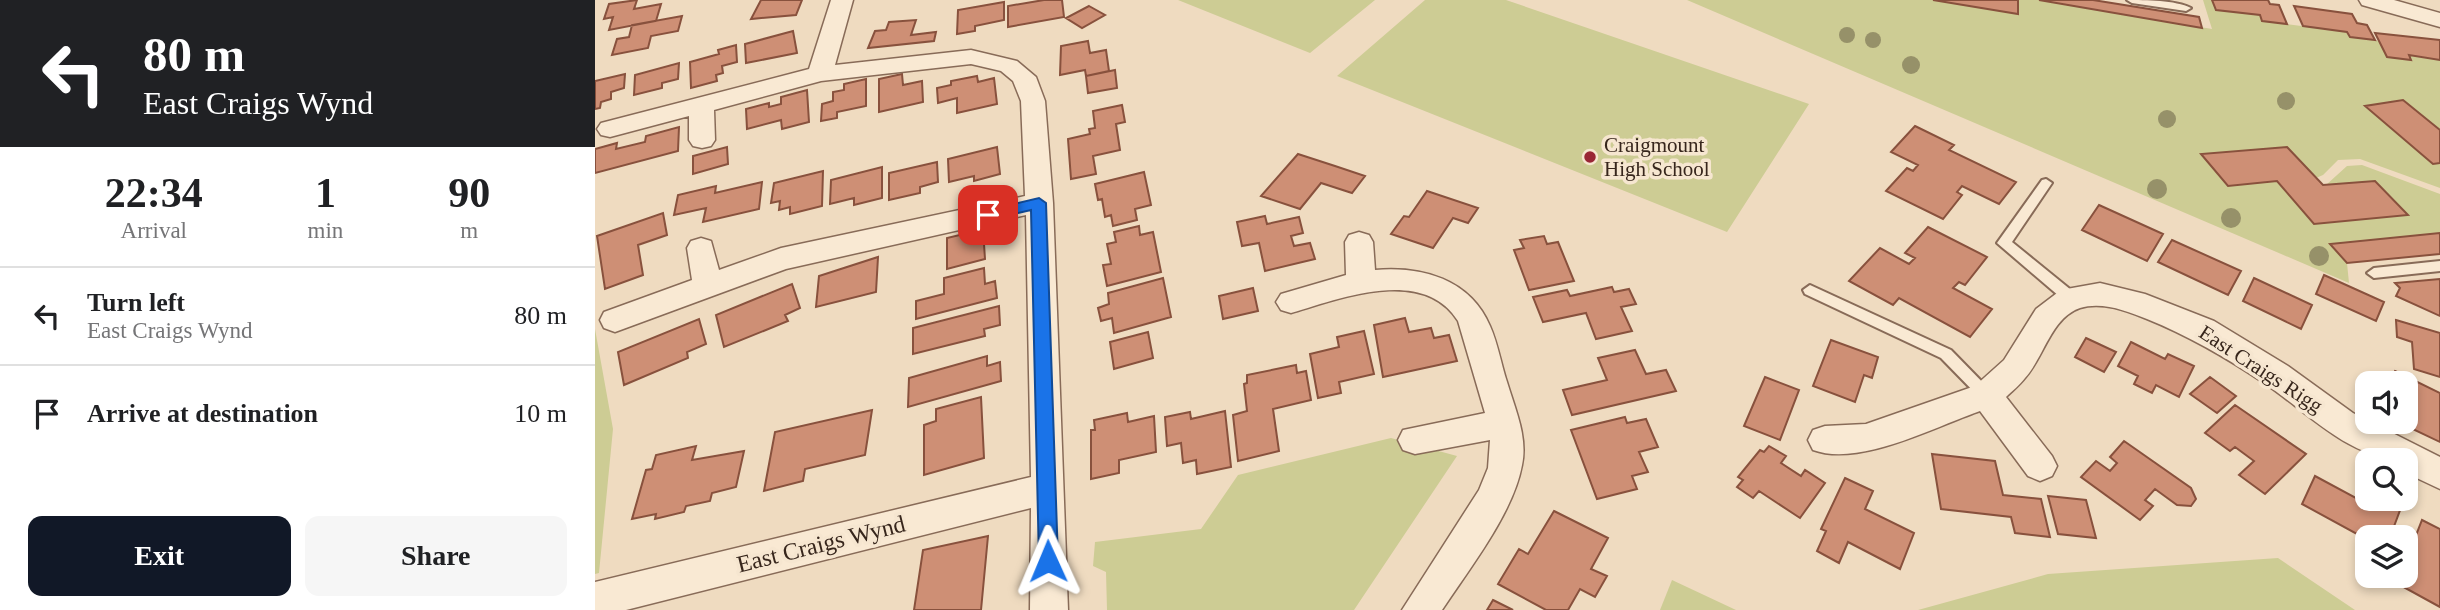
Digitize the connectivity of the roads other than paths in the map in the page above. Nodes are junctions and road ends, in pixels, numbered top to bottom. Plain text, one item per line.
1 (842, 0) edge
2 (2132, 0) edge
3 (2370, 0) edge
4 (2186, 9) dead end
5 (2440, 20) edge
6 (820, 74) junction
7 (702, 105) junction
8 (610, 129) dead end
9 (702, 140) dead end
10 (2046, 183) dead end
11 (1039, 203) junction
12 (1359, 242) dead end
13 (701, 248) dead end
14 (2440, 266) edge
15 (2374, 273) dead end
16 (1361, 282) junction
17 (707, 284) junction
18 (1810, 290) dead end
19 (2071, 298) junction
20 (1291, 302) dead end
21 (615, 320) dead end
22 (1986, 395) junction
23 (1503, 424) junction
24 (1415, 440) dead end
25 (1825, 440) dead end
26 (2040, 466) dead end
27 (2440, 474) edge
28 (1048, 488) junction
29 (595, 600) edge
30 (1049, 610) edge
31 (1421, 610) edge

1 - 6 street
2 - 4 lane
3 - 5 street
6 - 7 street
6 - 11 street
7 - 8 street
7 - 9 street
10 - 19 lane
11 - 17 street
11 - 28 street
12 - 16 street
13 - 17 street
14 - 15 lane
16 - 20 street
16 - 23 street
17 - 21 street
18 - 22 lane
19 - 22 street
19 - 27 street, East Craigs Rigg
22 - 25 street
22 - 26 street
23 - 24 street
23 - 31 street
28 - 29 street, East Craigs Wynd
28 - 30 street

